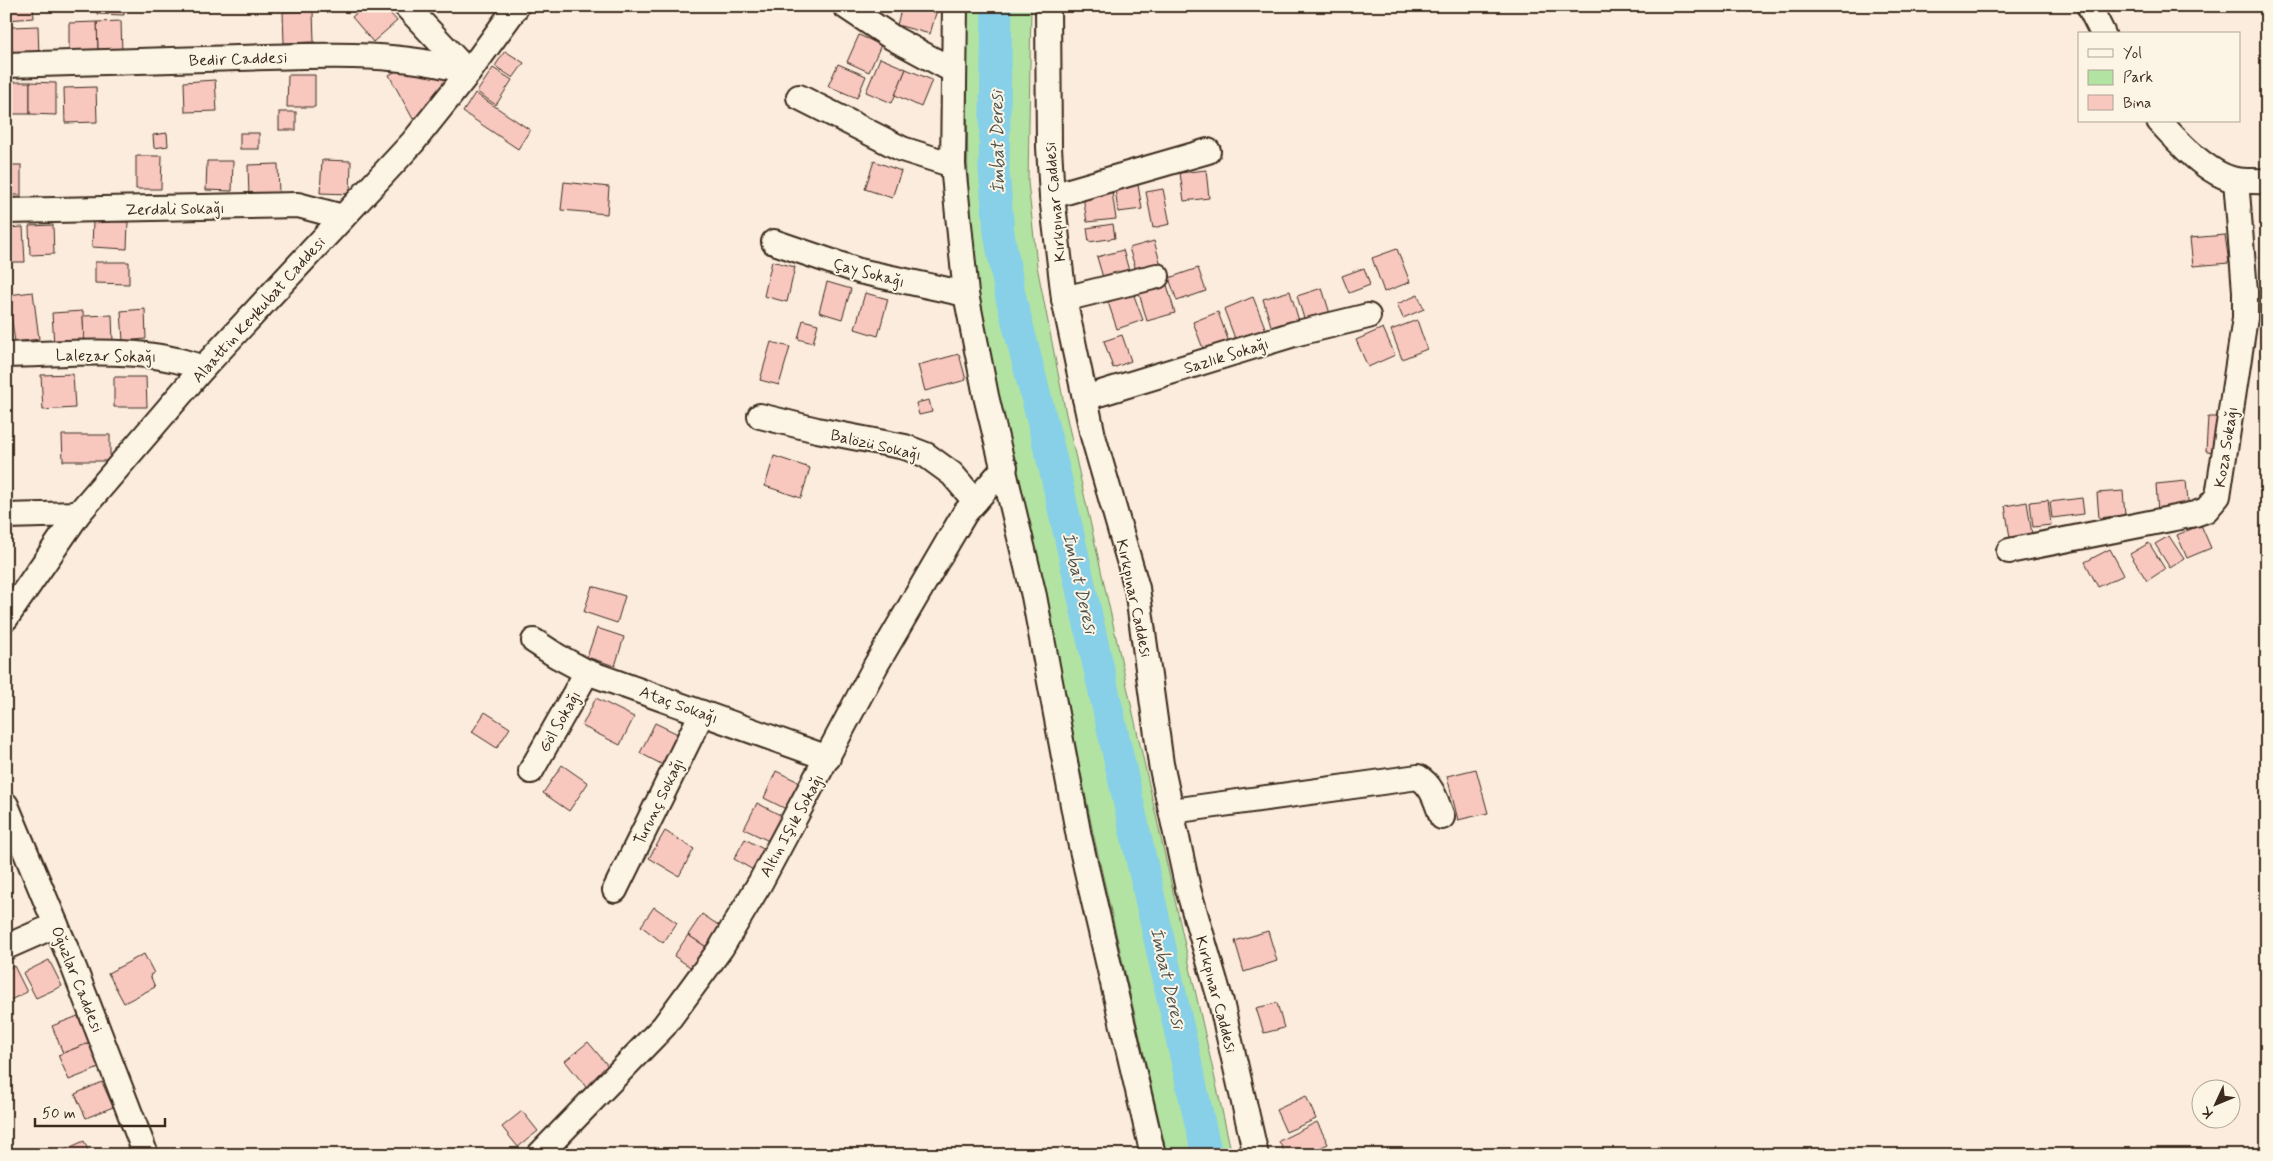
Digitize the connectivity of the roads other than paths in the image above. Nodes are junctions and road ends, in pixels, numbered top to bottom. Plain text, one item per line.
1 (406, 6) edge
2 (517, 6) edge
3 (845, 6) edge
4 (955, 6) edge
5 (1048, 6) edge
6 (2089, 6) edge
7 (2102, 32) edge
8 (6, 65) edge
9 (954, 71) junction
10 (469, 72) junction
11 (799, 97) dead end
12 (2160, 122) edge
13 (1208, 151) dead end
14 (953, 165) junction
15 (2236, 180) junction
16 (2267, 182) edge
17 (1052, 196) junction
18 (6, 211) edge
19 (343, 217) junction
20 (774, 242) dead end
21 (1157, 276) dead end
22 (966, 294) junction
23 (1064, 299) junction
24 (1368, 316) dead end
25 (6, 355) edge
26 (203, 368) junction
27 (1085, 398) junction
28 (760, 416) dead end
29 (1005, 467) junction
30 (975, 501) junction
31 (78, 514) junction
32 (6, 516) edge
33 (2009, 551) dead end
34 (6, 618) edge
35 (534, 641) dead end
36 (587, 672) junction
37 (702, 713) junction
38 (828, 758) junction
39 (531, 771) dead end
40 (6, 805) edge
41 (1172, 811) junction
42 (1442, 816) dead end
43 (615, 890) dead end
44 (56, 925) junction
45 (6, 946) edge
46 (146, 1155) edge
47 (539, 1155) edge
48 (1153, 1155) edge
49 (1256, 1155) edge

1 - 10 street
2 - 10 street, Alaattin Keykubat Caddesi
3 - 9 street
4 - 9 street
5 - 17 street, Kırkpınar Caddesi
6 - 7 street
8 - 10 street, Bedir Caddesi
9 - 14 street
10 - 19 street, Alaattin Keykubat Caddesi
11 - 14 street
12 - 15 street
13 - 17 street
14 - 22 street
15 - 16 street
15 - 33 street, Koza Sokağı
17 - 23 street, Kırkpınar Caddesi
18 - 19 street, Zerdali Sokağı
19 - 26 street, Alaattin Keykubat Caddesi
20 - 22 street, Çay Sokağı
21 - 23 street
22 - 29 street
23 - 27 street, Kırkpınar Caddesi
24 - 27 street, Sazlık Sokağı
25 - 26 street, Lalezar Sokağı
26 - 31 street, Alaattin Keykubat Caddesi
27 - 41 street, Kırkpınar Caddesi
28 - 30 street, Balözü Sokağı
29 - 30 street, Altın Işık Sokağı
29 - 48 street
30 - 38 street, Altın Işık Sokağı
31 - 32 street
31 - 34 street, Alaattin Keykubat Caddesi
35 - 36 street, Ataç Sokağı
36 - 37 street, Ataç Sokağı
36 - 39 street, Göl Sokağı
37 - 38 street, Ataç Sokağı
37 - 43 street, Turunç Sokağı
38 - 47 street, Altın Işık Sokağı
40 - 44 street, Oğuzlar Caddesi
41 - 42 street
41 - 49 street, Kırkpınar Caddesi
44 - 45 street
44 - 46 street, Oğuzlar Caddesi

